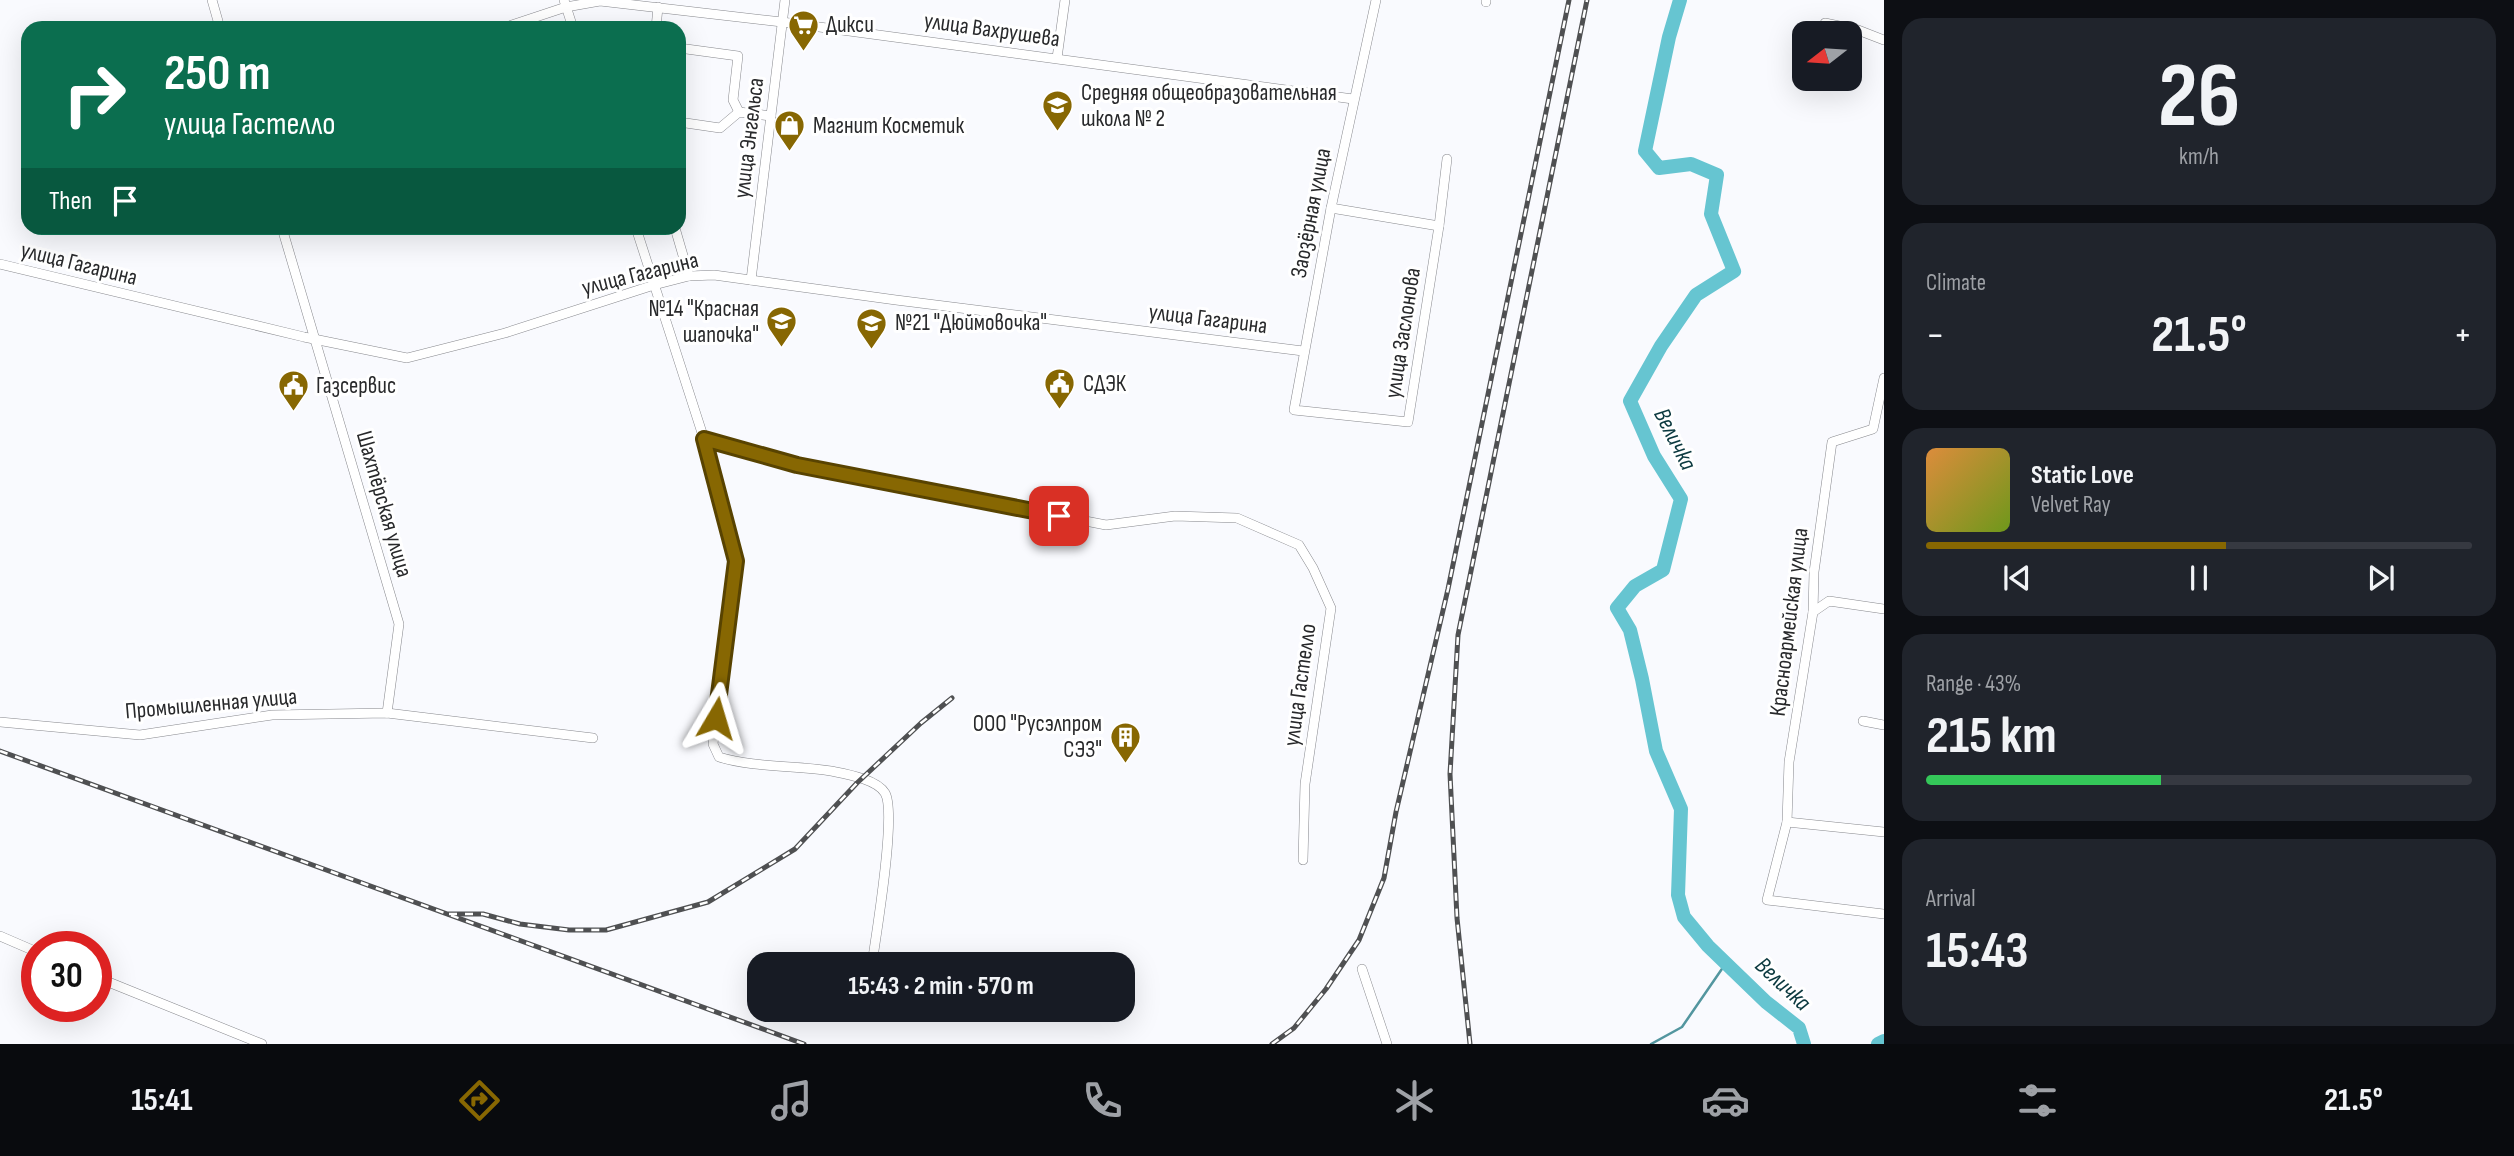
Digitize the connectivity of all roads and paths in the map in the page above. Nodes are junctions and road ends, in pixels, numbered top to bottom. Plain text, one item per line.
1 (212, 0) edge
2 (785, 0) edge
3 (1065, 0) edge
4 (1376, 0) edge
5 (565, 3) edge
6 (658, 7) junction
7 (218, 21) edge
8 (520, 21) edge
9 (571, 21) edge
10 (657, 21) edge
11 (782, 22) junction
12 (1862, 32) edge
13 (1884, 40) edge
14 (686, 49) edge
15 (1057, 58) junction
16 (1353, 99) junction
17 (739, 112) junction
18 (771, 116) junction
19 (686, 123) edge
20 (1447, 159) dead end
21 (1331, 208) junction
22 (1439, 226) junction
23 (284, 235) edge
24 (638, 235) edge
25 (676, 235) edge
26 (0, 264) edge
27 (689, 276) junction
28 (751, 280) junction
29 (654, 285) junction
30 (317, 340) junction
31 (1303, 351) junction
32 (1884, 377) edge
33 (1882, 399) edge
34 (704, 439) junction
35 (1884, 609) edge
36 (1813, 612) junction
37 (387, 713) junction
38 (1863, 721) dead end
39 (0, 722) edge
40 (1884, 725) edge
41 (593, 738) dead end
42 (1787, 822) junction
43 (1884, 832) edge
44 (1303, 860) dead end
45 (1884, 914) edge
46 (0, 936) edge
47 (21, 945) edge
48 (874, 952) edge
49 (1362, 969) dead end
50 (112, 983) edge
51 (262, 1044) edge
52 (1387, 1044) edge

1 - 7 street
2 - 11 street, улица Энгельса
3 - 15 street
4 - 16 street, Заозёрная улица
5 - 6 street, улица Вахрушева
5 - 8 street, улица Вахрушева
5 - 9 street
6 - 10 street
6 - 11 street, улица Вахрушева
11 - 15 street, улица Вахрушева
11 - 18 street, улица Энгельса
12 - 13 street
14 - 17 street
15 - 16 street, улица Вахрушева
16 - 21 street, Заозёрная улица
17 - 18 street
17 - 19 street
18 - 28 street, улица Энгельса
20 - 22 street, улица Заслонова
21 - 22 street
21 - 31 street, Заозёрная улица
22 - 31 street, улица Заслонова
23 - 30 street, Шахтёрская улица
24 - 29 street
25 - 27 street
26 - 30 street, улица Гагарина
27 - 28 street, улица Гагарина
27 - 29 street, улица Гагарина
28 - 31 street, улица Гагарина
29 - 30 street, улица Гагарина
29 - 34 street
30 - 37 street, Шахтёрская улица
32 - 33 street, Красноармейская улица
33 - 36 street, Красноармейская улица
34 - 44 street, улица Гастелло
34 - 48 street
35 - 36 street
36 - 42 street, Красноармейская улица
37 - 39 street, Промышленная улица
37 - 41 street, Промышленная улица
38 - 40 street
42 - 43 street
42 - 45 street, Красноармейская улица
46 - 47 street
49 - 52 street
50 - 51 street

